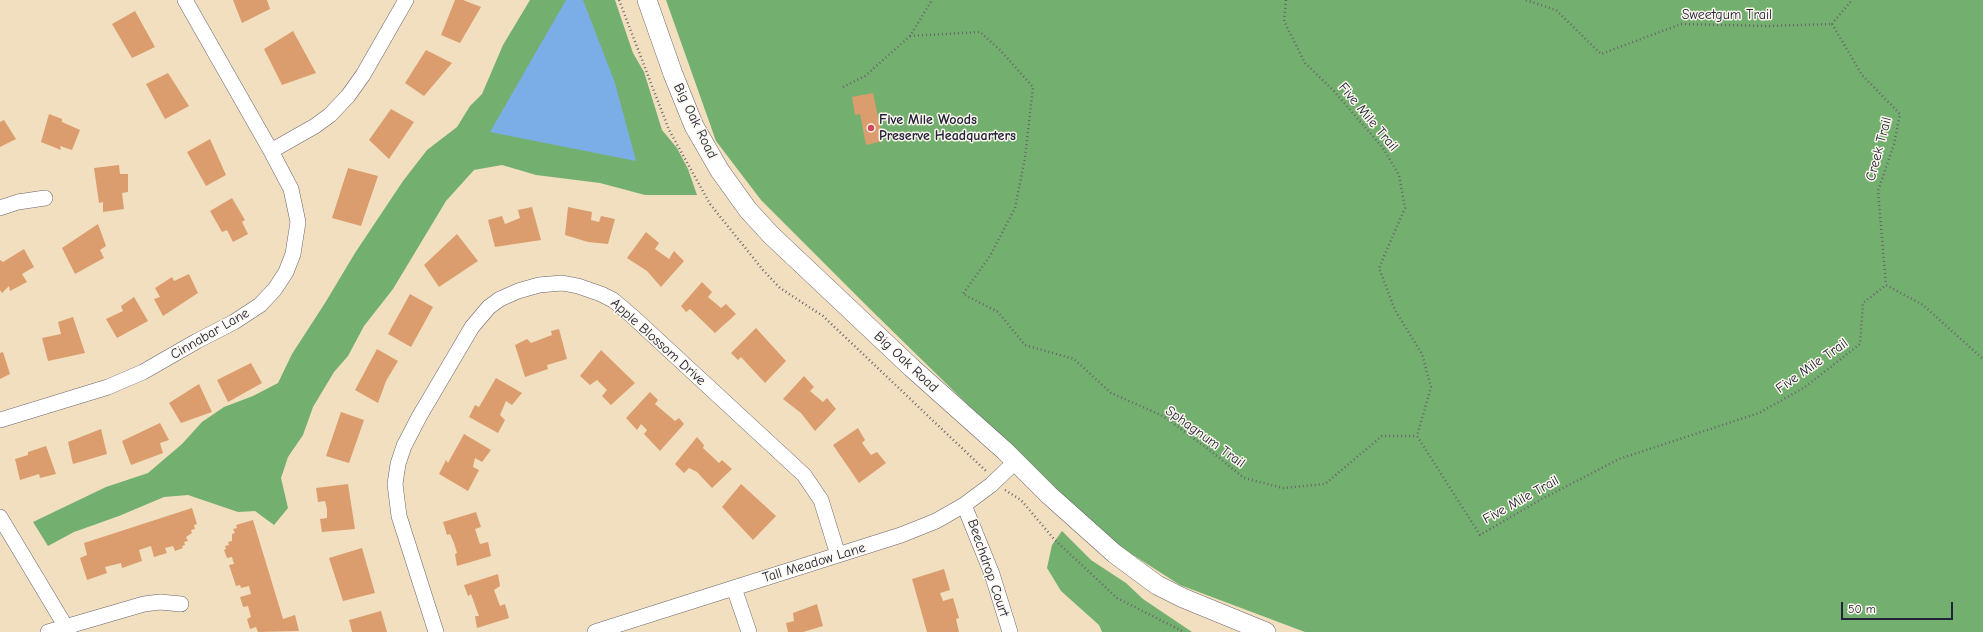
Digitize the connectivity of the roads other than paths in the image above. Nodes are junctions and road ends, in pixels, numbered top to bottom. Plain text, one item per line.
1 (185, 0) edge
2 (406, 0) edge
3 (647, 0) edge
4 (272, 151) junction
5 (45, 198) dead end
6 (0, 208) edge
7 (0, 420) edge
8 (1015, 462) junction
9 (964, 505) junction
10 (0, 517) edge
11 (838, 555) junction
12 (734, 588) junction
13 (181, 604) dead end
14 (67, 629) edge
15 (48, 632) edge
16 (436, 632) edge
17 (596, 632) edge
18 (748, 632) edge
19 (1010, 632) edge
20 (1266, 632) edge

1 - 4 street, Cinnabar Lane
2 - 4 street
3 - 8 street, Big Oak Road
4 - 7 street, Cinnabar Lane
5 - 6 street
8 - 9 street, Tall Meadow Lane
8 - 20 street, Big Oak Road
9 - 11 street, Tall Meadow Lane
9 - 19 street, Beechdrop Court
10 - 14 street
11 - 12 street, Tall Meadow Lane
11 - 16 street, Apple Blossom Drive
12 - 17 street, Tall Meadow Lane
12 - 18 street
13 - 14 street
14 - 15 street

